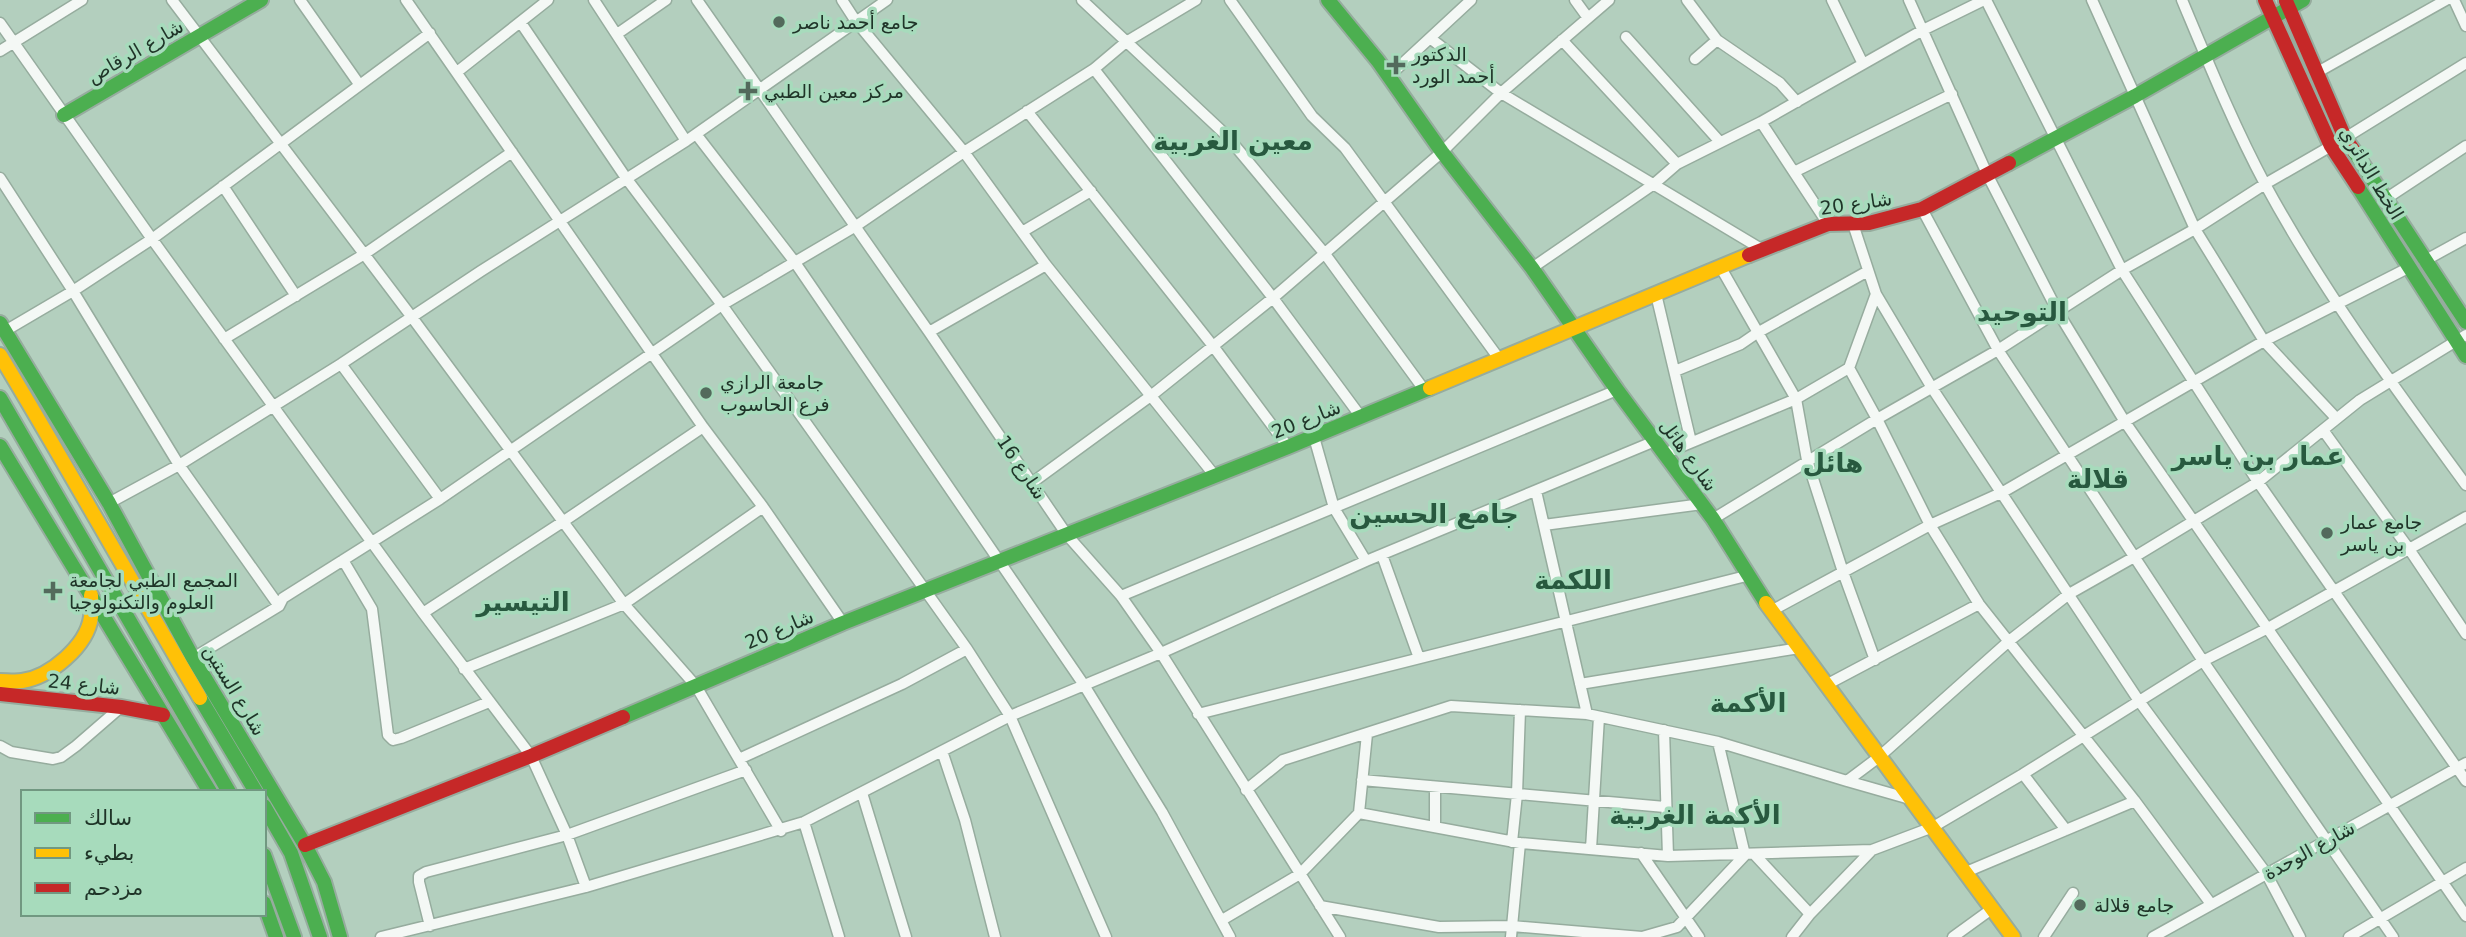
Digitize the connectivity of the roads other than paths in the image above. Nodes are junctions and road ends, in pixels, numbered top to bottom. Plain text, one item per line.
1 (80, 0) edge
2 (172, 0) edge
3 (261, 0) edge
4 (300, 0) edge
5 (406, 0) edge
6 (548, 0) edge
7 (594, 0) edge
8 (666, 0) edge
9 (697, 0) edge
10 (842, 0) edge
11 (887, 0) edge
12 (1082, 0) edge
13 (1196, 0) edge
14 (1230, 0) edge
15 (1328, 0) edge
16 (1471, 0) edge
17 (1575, 0) edge
18 (1609, 0) edge
19 (1687, 0) edge
20 (1832, 0) edge
21 (1909, 0) edge
22 (1985, 0) edge
23 (2092, 0) edge
24 (2182, 0) edge
25 (2265, 0) edge
26 (2302, 0) edge
27 (2446, 0) edge
28 (2454, 0) edge
29 (1183, 4) edge
30 (2287, 4) edge
31 (2273, 17) junction
32 (1588, 18) junction
33 (855, 20) junction
34 (0, 23) edge
35 (521, 23) junction
36 (2466, 26) edge
37 (1923, 30) junction
38 (430, 33) junction
39 (617, 34) junction
40 (199, 37) junction
41 (1626, 37) dead end
42 (1430, 38) junction
43 (1563, 40) junction
44 (1717, 40) junction
45 (13, 42) junction
46 (1126, 42) junction
47 (0, 51) edge
48 (2206, 56) junction
49 (1695, 59) dead end
50 (2466, 63) edge
51 (1863, 64) junction
52 (1094, 69) junction
53 (457, 72) junction
54 (2316, 73) junction
55 (1389, 76) junction
56 (359, 84) junction
57 (758, 90) junction
58 (1501, 93) junction
59 (1952, 94) junction
60 (2135, 96) junction
61 (1797, 102) junction
62 (1027, 111) junction
63 (64, 115) junction
64 (1761, 122) junction
65 (696, 134) junction
66 (2345, 138) junction
67 (2056, 139) junction
68 (686, 141) junction
69 (1720, 142) junction
70 (280, 143) junction
71 (2331, 146) junction
72 (2466, 146) edge
73 (512, 152) junction
74 (964, 152) junction
75 (1441, 152) junction
76 (1677, 164) junction
77 (1794, 172) junction
78 (1988, 176) junction
79 (0, 178) edge
80 (626, 178) junction
81 (1654, 184) junction
82 (2265, 184) junction
83 (223, 186) junction
84 (1091, 191) junction
85 (2384, 200) junction
86 (1384, 202) junction
87 (1922, 209) junction
88 (559, 220) junction
89 (1828, 224) junction
90 (1853, 224) junction
91 (856, 226) junction
92 (2195, 229) junction
93 (1022, 232) junction
94 (2466, 238) edge
95 (152, 239) junction
96 (1763, 250) junction
97 (1325, 254) junction
98 (363, 255) junction
99 (794, 261) junction
100 (2424, 261) junction
101 (1046, 265) junction
102 (1532, 268) junction
103 (1721, 268) junction
104 (2408, 268) junction
105 (2122, 270) junction
106 (1868, 271) junction
107 (74, 291) junction
108 (1656, 294) junction
109 (1876, 294) junction
110 (296, 296) junction
111 (1273, 298) junction
112 (723, 305) junction
113 (2338, 305) junction
114 (2059, 312) junction
115 (411, 316) junction
116 (2466, 323) edge
117 (3, 327) edge
118 (1573, 329) junction
119 (929, 332) junction
120 (1757, 332) junction
121 (2460, 338) edge
122 (224, 339) junction
123 (2264, 341) junction
124 (1213, 346) junction
125 (1998, 350) junction
126 (652, 353) junction
127 (0, 355) edge
128 (2466, 356) edge
129 (1500, 360) junction
130 (341, 364) junction
131 (1849, 368) junction
132 (1675, 372) junction
133 (2389, 380) junction
134 (2195, 383) junction
135 (1932, 388) junction
136 (1617, 390) junction
137 (1425, 391) junction
138 (1152, 395) junction
139 (0, 398) edge
140 (1796, 399) junction
141 (273, 406) junction
142 (1361, 417) junction
143 (2336, 418) junction
144 (1877, 419) junction
145 (2125, 422) junction
146 (703, 427) junction
147 (2323, 430) junction
148 (1314, 437) junction
149 (1655, 441) junction
150 (1691, 442) junction
151 (0, 446) edge
152 (1289, 447) junction
153 (510, 452) junction
154 (1666, 453) junction
155 (2067, 456) junction
156 (1807, 460) junction
157 (179, 465) junction
158 (1215, 476) junction
159 (1033, 482) junction
160 (2258, 482) junction
161 (2466, 485) edge
162 (1536, 491) junction
163 (2003, 492) junction
164 (440, 499) junction
165 (109, 503) junction
166 (1702, 504) junction
167 (762, 507) junction
168 (1334, 508) junction
169 (2466, 517) edge
170 (1713, 519) junction
171 (2193, 521) junction
172 (565, 522) junction
173 (1544, 525) junction
174 (1930, 525) junction
175 (1068, 535) junction
176 (372, 542) junction
177 (2409, 549) junction
178 (1382, 555) junction
179 (2136, 556) junction
180 (343, 560) junction
181 (1366, 561) junction
182 (999, 562) junction
183 (1843, 572) junction
184 (1750, 575) junction
185 (924, 592) junction
186 (2335, 592) junction
187 (2069, 594) junction
188 (91, 595) junction
189 (1121, 596) junction
190 (624, 604) junction
191 (1979, 604) junction
192 (279, 606) junction
193 (1771, 611) junction
194 (423, 613) junction
195 (1566, 621) junction
196 (843, 623) junction
197 (2269, 628) junction
198 (2466, 634) edge
199 (2009, 641) junction
200 (1799, 648) junction
201 (967, 649) junction
202 (1161, 653) junction
203 (193, 658) junction
204 (1419, 658) junction
205 (1875, 660) junction
206 (2203, 661) junction
207 (464, 669) junction
208 (0, 681) edge
209 (1580, 684) junction
210 (1084, 685) junction
211 (1826, 685) junction
212 (696, 686) junction
213 (0, 694) edge
214 (2139, 701) junction
215 (489, 702) junction
216 (121, 707) junction
217 (178, 707) junction
218 (1520, 710) junction
219 (1198, 714) junction
220 (1587, 714) junction
221 (163, 715) junction
222 (1010, 716) junction
223 (1599, 717) junction
224 (1664, 730) junction
225 (1367, 734) junction
226 (2084, 736) junction
227 (1718, 742) junction
228 (245, 743) junction
229 (0, 746) edge
230 (232, 751) junction
231 (942, 751) junction
232 (11, 752) junction
233 (0, 756) edge
234 (531, 756) junction
235 (1879, 757) junction
236 (739, 759) junction
237 (2461, 766) edge
238 (746, 770) junction
239 (2023, 774) junction
240 (1362, 780) junction
241 (1847, 781) junction
242 (2466, 781) edge
243 (1436, 787) junction
244 (209, 790) edge
245 (228, 790) edge
246 (255, 790) edge
247 (1246, 790) junction
248 (862, 793) junction
249 (1517, 794) junction
250 (1594, 800) junction
251 (1913, 800) junction
252 (2135, 800) junction
253 (2390, 806) junction
254 (1665, 807) junction
255 (266, 809) edge
256 (1359, 813) junction
257 (804, 822) junction
258 (1435, 827) junction
259 (1933, 827) junction
260 (2066, 830) junction
261 (781, 831) junction
262 (567, 835) junction
263 (2328, 840) junction
264 (1516, 842) junction
265 (305, 845) junction
266 (1591, 849) junction
267 (1872, 850) junction
268 (1641, 853) junction
269 (1750, 855) junction
270 (1668, 856) junction
271 (266, 860) edge
272 (2466, 869) edge
273 (1966, 872) junction
274 (2266, 873) junction
275 (1300, 874) junction
276 (2443, 883) junction
277 (586, 887) junction
278 (2073, 893) dead end
279 (2211, 904) junction
280 (1320, 906) junction
281 (1993, 908) junction
282 (266, 909) edge
283 (1810, 914) junction
284 (2466, 916) edge
285 (1685, 918) junction
286 (2381, 918) junction
287 (1222, 920) junction
288 (430, 926) junction
289 (1511, 931) edge
290 (1441, 932) edge
291 (2170, 933) edge
292 (1794, 936) edge
293 (276, 937) edge
294 (294, 937) edge
295 (320, 937) edge
296 (340, 937) edge
297 (381, 937) edge
298 (839, 937) edge
299 (906, 937) edge
300 (995, 937) edge
301 (1106, 937) edge
302 (1230, 937) edge
303 (1340, 937) edge
304 (1699, 937) edge
305 (1953, 937) edge
306 (2013, 937) edge
307 (2044, 937) edge
308 (2153, 937) edge
309 (2300, 937) edge
310 (2349, 937) edge
311 (2393, 937) edge

1 - 45 street
2 - 40 street
3 - 40 main road, شارع الرقاص
4 - 56 street
5 - 38 street
6 - 35 street
7 - 39 street
8 - 39 street
9 - 57 street, شارع 16
10 - 33 street
11 - 33 street
12 - 46 street
13 - 29 street
14 - 86 street
15 - 55 main road, شارع هائل
16 - 42 street
17 - 32 street
18 - 32 street
19 - 44 street
20 - 51 street
21 - 37 street
22 - 37 street
22 - 67 street
23 - 60 street
24 - 48 street
25 - 31 main road, الخط الدائري
26 - 30 main road, شارع 20
27 - 54 street
28 - 36 street
29 - 46 street
30 - 31 main road, شارع 20
30 - 54 main road, الخط الدائري
31 - 48 main road, شارع 20
31 - 71 main road, الخط الدائري
32 - 43 street
33 - 57 street
33 - 74 street
34 - 45 street
35 - 53 street
35 - 80 street
37 - 51 street
37 - 59 street
38 - 53 street
38 - 56 street
39 - 68 street
40 - 63 main road, شارع الرقاص
40 - 70 street
41 - 69 street
42 - 55 street
42 - 58 street
43 - 58 street
43 - 76 street
44 - 49 street
44 - 61 street
45 - 47 street
45 - 63 street
46 - 52 street
46 - 97 street
48 - 60 main road, شارع 20
48 - 82 street
50 - 66 street
51 - 61 street
52 - 62 street
52 - 111 street
53 - 73 street
54 - 66 main road, الخط الدائري
55 - 75 main road, شارع هائل
56 - 70 street
57 - 65 street
57 - 91 street, شارع 16
58 - 75 street
58 - 81 street
59 - 77 street
59 - 78 street
60 - 67 main road, شارع 20
60 - 92 street
61 - 64 street
62 - 74 street
62 - 84 street
63 - 95 street
64 - 69 street
64 - 77 street
65 - 68 street
65 - 99 street
66 - 71 street
66 - 85 main road, الخط الدائري
67 - 78 main road, شارع 20
67 - 105 street
68 - 80 street
69 - 76 street
70 - 83 street
70 - 98 street
71 - 82 street
71 - 104 main road, الخط الدائري
72 - 85 street
73 - 88 street
73 - 98 street
74 - 91 street
74 - 93 street
75 - 86 street
75 - 102 main road, شارع هائل
76 - 81 street
77 - 89 street
78 - 87 main road, شارع 20
78 - 114 street
79 - 107 street
80 - 88 street
80 - 112 street
81 - 96 street
81 - 102 street
82 - 92 street
82 - 113 street
83 - 95 street
83 - 110 street
84 - 93 street
84 - 124 street
85 - 100 main road, الخط الدائري
86 - 97 street
86 - 129 street
87 - 90 main road, شارع 20
87 - 125 street
88 - 115 street
88 - 126 street
89 - 90 main road, شارع 20
89 - 96 main road, شارع 20
90 - 106 street
91 - 99 street
91 - 119 street, شارع 16
92 - 105 street
92 - 123 street
93 - 101 street
94 - 100 street
95 - 107 street
95 - 122 street
96 - 103 main road, شارع 20
97 - 111 street
97 - 137 street
98 - 110 street
98 - 115 street
99 - 112 street
99 - 182 street
100 - 116 main road, الخط الدائري
101 - 119 street
101 - 138 street
102 - 118 main road, شارع هائل
103 - 108 main road, شارع 20
103 - 120 street
104 - 113 street
104 - 121 main road, الخط الدائري
105 - 114 street
105 - 134 street
106 - 109 street
106 - 120 street
107 - 117 street
107 - 157 street
108 - 118 main road, شارع 20
108 - 132 street
109 - 131 street
109 - 135 street
110 - 122 street
111 - 124 street
111 - 142 street
112 - 126 street
112 - 185 street
113 - 123 street
113 - 133 street
114 - 125 street
114 - 145 street
115 - 130 street
115 - 153 street
117 - 165 main road, شارع الستين
118 - 129 main road, شارع 20
118 - 136 main road, شارع هائل
119 - 159 street, شارع 16
120 - 132 street
120 - 140 street
121 - 128 main road, الخط الدائري
121 - 133 street
122 - 141 street
123 - 134 street
123 - 143 street
124 - 138 street
124 - 152 street
125 - 135 street
125 - 155 street
126 - 146 street
126 - 153 street
127 - 230 main road, شارع الستين
129 - 137 main road, شارع 20
130 - 141 street
130 - 164 street
131 - 140 street
131 - 144 street
132 - 150 street
133 - 143 street
133 - 161 street
134 - 145 street
134 - 160 street
135 - 144 street
135 - 163 street
136 - 149 main road, شارع هائل
136 - 168 street
137 - 142 main road, شارع 20
138 - 158 street
138 - 159 street
139 - 217 main road
140 - 150 street
140 - 156 street
141 - 157 street
141 - 176 street
142 - 148 main road, شارع 20
143 - 147 street
144 - 156 street
144 - 174 street
145 - 155 street
145 - 171 street
146 - 167 street
146 - 172 street
147 - 160 street
147 - 177 street
148 - 152 main road, شارع 20
148 - 168 street
149 - 154 main road, شارع هائل
149 - 162 street
150 - 154 street
151 - 188 main road
152 - 158 main road, شارع 20
153 - 164 street
153 - 172 street
154 - 166 main road, شارع هائل
155 - 163 street
155 - 179 street
156 - 170 street
156 - 183 street
157 - 165 street
157 - 192 street
158 - 175 main road, شارع 20
159 - 175 street, شارع 16
160 - 171 street
160 - 186 street
162 - 173 street
162 - 178 street
163 - 174 street
163 - 187 street
164 - 176 street
165 - 203 main road, شارع الستين
166 - 170 main road, شارع هائل
166 - 173 street
167 - 190 street
167 - 196 street
168 - 181 street
168 - 189 street
169 - 177 street
170 - 184 main road, شارع هائل
171 - 179 street
171 - 197 street
172 - 190 street
172 - 194 street
173 - 195 street
174 - 183 street
174 - 191 street
175 - 182 main road, شارع 20
175 - 189 street, شارع 16
176 - 180 street
176 - 194 street
177 - 186 street
177 - 198 street
178 - 181 street
178 - 204 street
179 - 187 street
179 - 206 street
180 - 192 street
180 - 215 street
181 - 202 street
182 - 185 main road, شارع 20
182 - 210 street
183 - 193 street
183 - 205 street
184 - 193 main road, شارع هائل
184 - 195 street
185 - 196 main road, شارع 20
185 - 201 street
186 - 197 street
186 - 237 street
187 - 199 street
187 - 214 street
188 - 208 main road, شارع 24
188 - 221 main road
189 - 202 street, شارع 16
190 - 207 street
190 - 212 street
191 - 199 street
191 - 205 street
192 - 203 street
193 - 200 main road, شارع هائل
194 - 207 street
195 - 204 street
195 - 209 street
196 - 212 main road, شارع 20
197 - 206 street
197 - 253 street
199 - 226 street
199 - 235 street
200 - 209 street
200 - 211 main road, شارع هائل
201 - 222 street
201 - 236 street
202 - 210 street
202 - 219 street, شارع 16
203 - 228 main road, شارع الستين
204 - 219 street
205 - 211 street
206 - 214 street
206 - 263 street
207 - 215 street
209 - 220 street
210 - 222 street
210 - 287 street
211 - 235 main road, شارع هائل
212 - 234 main road, شارع 20
212 - 236 street
213 - 216 main road, شارع 24
214 - 226 street
214 - 274 street
215 - 234 street
216 - 221 main road, شارع 24
216 - 232 street
217 - 221 main road
217 - 245 main road
218 - 220 street
218 - 225 street
218 - 249 street
219 - 247 street, شارع 16
220 - 223 street
221 - 244 main road
222 - 231 street
222 - 301 street
223 - 224 street
223 - 250 street
224 - 227 street
224 - 254 street
225 - 240 street
225 - 247 street
226 - 239 street
226 - 252 street
227 - 241 street
227 - 269 street
228 - 230 main road
228 - 265 main road, شارع الستين
229 - 232 street
230 - 246 main road, شارع الستين
231 - 248 street
231 - 300 street
232 - 233 street
234 - 262 street
234 - 265 main road, شارع 20
235 - 241 street
235 - 251 main road, شارع هائل
236 - 238 street
237 - 242 street
237 - 253 street, شارع الوحدة
238 - 261 street
238 - 262 street
239 - 259 street
239 - 260 street
240 - 243 street
240 - 256 street
241 - 251 street
243 - 249 street
243 - 258 street
247 - 275 street, شارع 16
248 - 257 street
248 - 299 street
249 - 250 street
249 - 264 street
250 - 254 street
250 - 266 street
251 - 259 main road, شارع هائل
252 - 260 street
252 - 279 street
253 - 263 street, شارع الوحدة
253 - 276 street
254 - 270 street
255 - 295 main road
256 - 258 street
256 - 275 street
257 - 261 street
257 - 298 street
258 - 264 street
259 - 267 street
259 - 273 main road, شارع هائل
260 - 273 street
261 - 277 street
262 - 277 street
262 - 288 street
263 - 274 street, شارع الوحدة
263 - 286 street
264 - 266 street
264 - 289 street
265 - 296 main road, شارع الستين
266 - 268 street
267 - 269 street
267 - 283 street
268 - 270 street
268 - 285 street
269 - 270 street
269 - 283 street
269 - 285 street
271 - 294 main road
272 - 276 street
273 - 281 main road, شارع هائل
274 - 279 street, شارع الوحدة
274 - 309 street
275 - 280 street, شارع 16
275 - 287 street
276 - 284 street
276 - 286 street
277 - 288 street
278 - 307 street
279 - 291 street, شارع الوحدة
280 - 290 street
280 - 303 street, شارع 16
281 - 305 street
281 - 306 main road, شارع هائل
282 - 293 main road
283 - 292 street
285 - 289 street
285 - 304 street
286 - 310 street
286 - 311 street
287 - 302 street
288 - 297 street
289 - 290 street
291 - 308 street, شارع الوحدة

